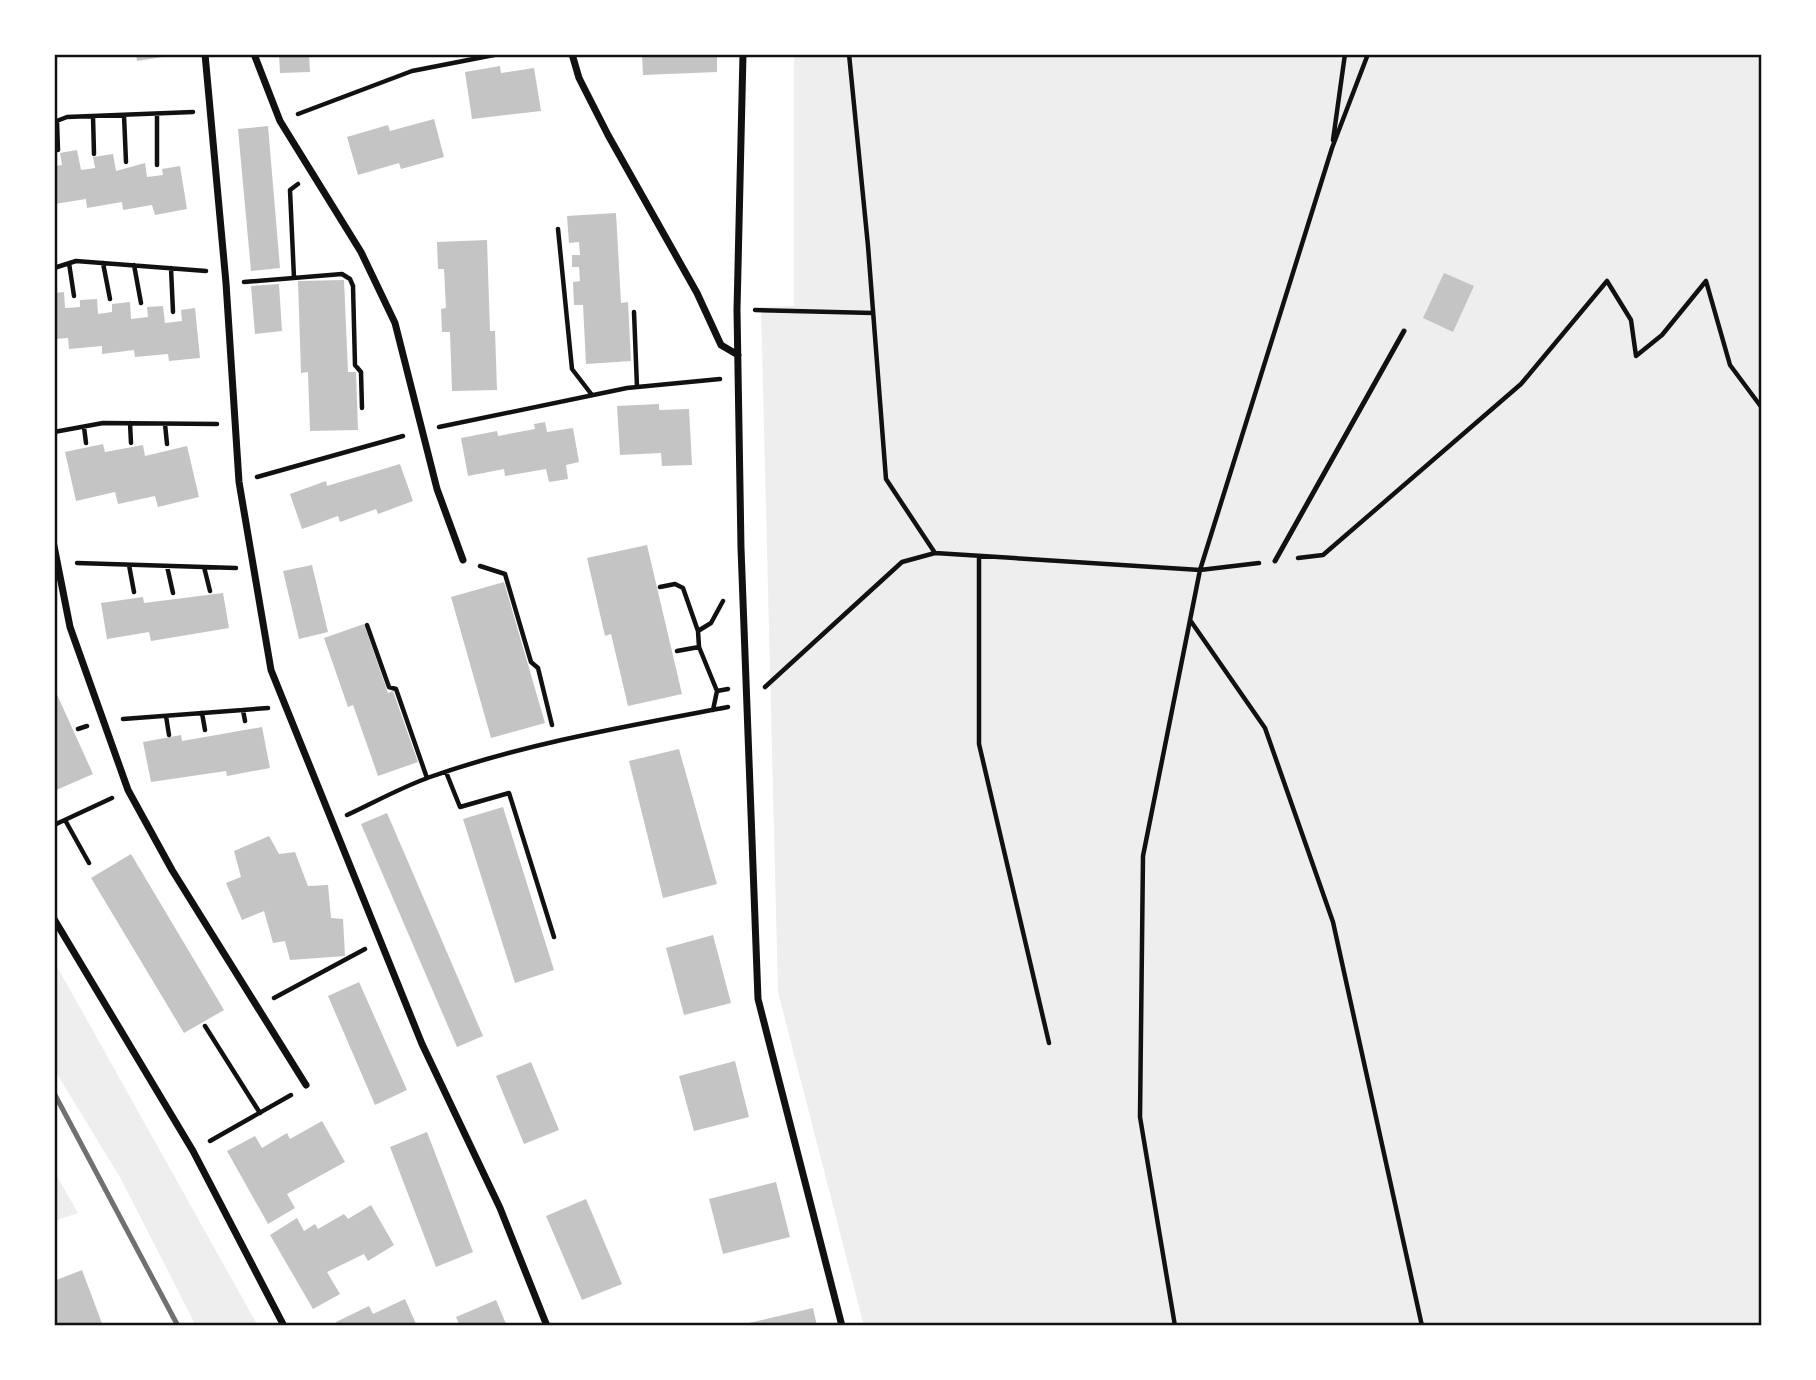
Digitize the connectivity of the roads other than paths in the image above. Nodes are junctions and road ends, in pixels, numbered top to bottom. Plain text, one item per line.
1 (205, 54) edge
2 (254, 54) edge
3 (572, 54) edge
4 (743, 54) edge
5 (1404, 331) dead end
6 (738, 355) junction
7 (54, 546) edge
8 (463, 560) road end
9 (1275, 561) road end
10 (54, 919) edge
11 (306, 1085) road end
12 (284, 1326) edge
13 (547, 1326) edge
14 (842, 1326) edge

1 - 13 street
2 - 8 street
3 - 6 street
4 - 6 street
5 - 9 lane
6 - 14 street
7 - 11 street
10 - 12 street

